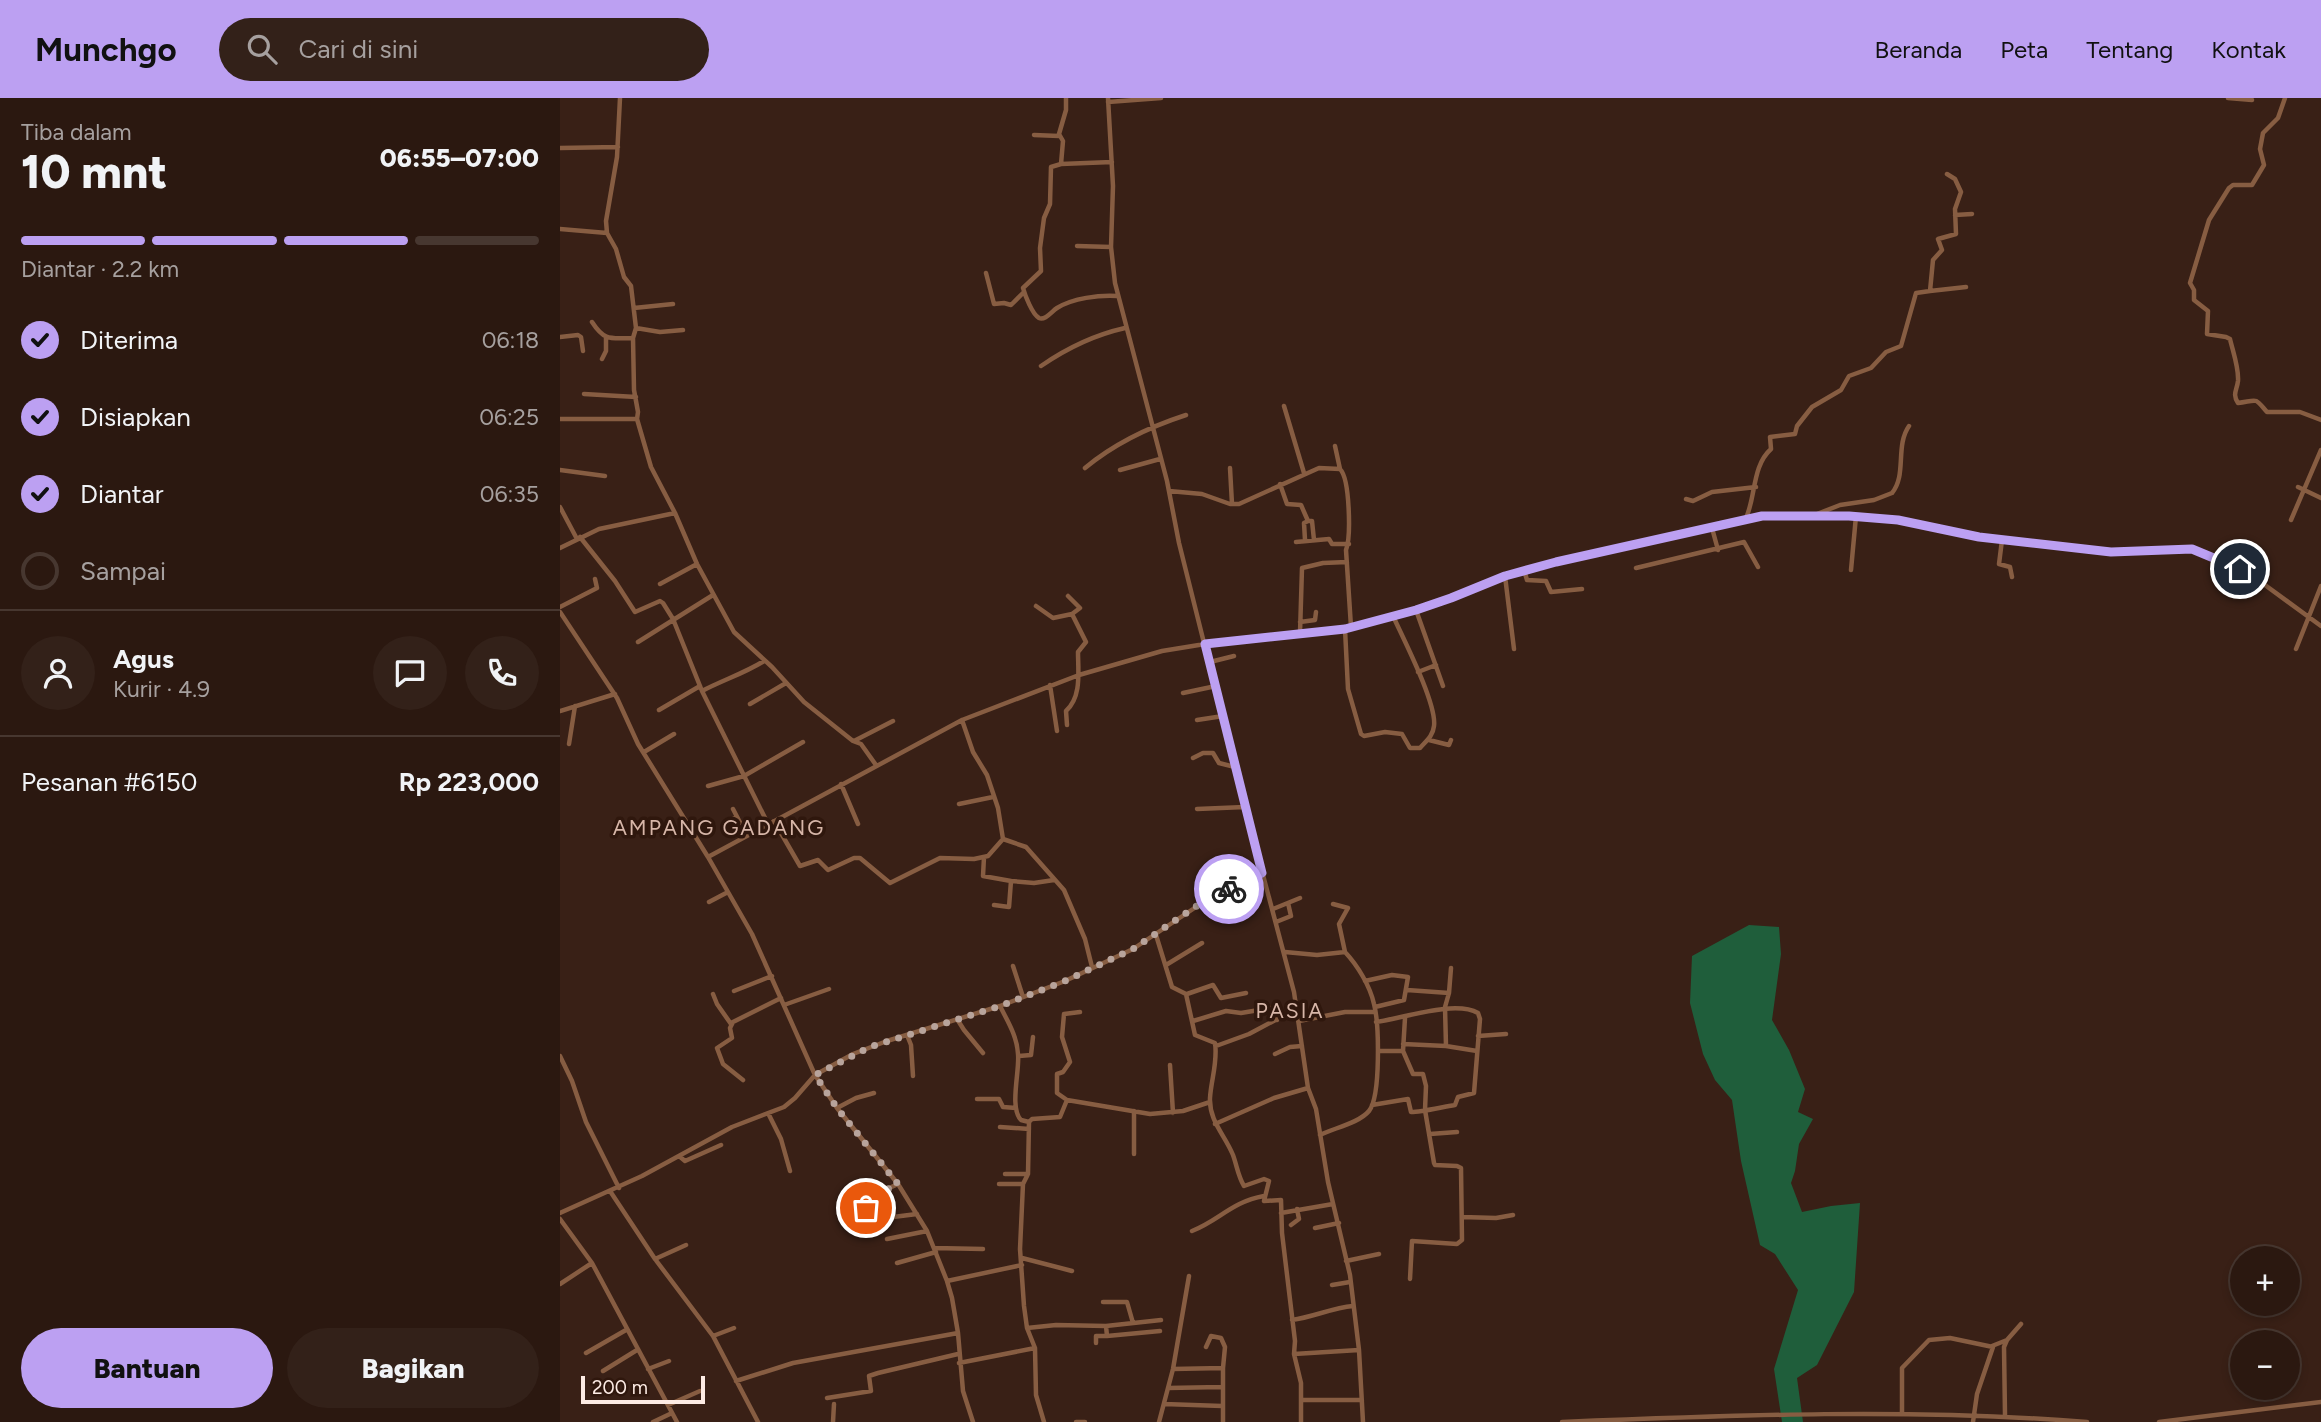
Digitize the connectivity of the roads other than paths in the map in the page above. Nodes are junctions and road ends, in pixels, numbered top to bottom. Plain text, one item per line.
1 (620, 98) edge
2 (1066, 98) edge
3 (1161, 98) edge
4 (2228, 98) edge
5 (2251, 98) edge
6 (2285, 98) edge
7 (1141, 99) edge
8 (1108, 100) edge
9 (1034, 135) dead end
10 (1059, 136) junction
11 (618, 146) junction
12 (560, 148) edge
13 (1112, 162) junction
14 (1061, 164) junction
15 (1947, 174) dead end
16 (1972, 214) dead end
17 (1957, 215) junction
18 (560, 229) edge
19 (607, 233) junction
20 (1077, 246) dead end
21 (1111, 247) junction
22 (986, 273) dead end
23 (1966, 287) dead end
24 (1930, 291) junction
25 (1024, 292) junction
26 (1117, 296) junction
27 (673, 304) dead end
28 (635, 308) junction
29 (592, 322) dead end
30 (636, 328) junction
31 (1125, 328) junction
32 (683, 330) dead end
33 (560, 337) edge
34 (606, 338) junction
35 (633, 338) junction
36 (583, 351) dead end
37 (602, 359) dead end
38 (1041, 366) dead end
39 (584, 394) dead end
40 (636, 397) junction
41 (1284, 406) dead end
42 (1186, 415) dead end
43 (560, 419) edge
44 (636, 419) junction
45 (2321, 420) edge
46 (1152, 426) junction
47 (1909, 426) dead end
48 (1335, 446) dead end
49 (2321, 450) edge
50 (1160, 459) junction
51 (1085, 468) dead end
52 (1230, 468) dead end
53 (1340, 469) junction
54 (560, 470) edge
55 (1119, 470) dead end
56 (1304, 473) junction
57 (606, 476) dead end
58 (1280, 484) junction
59 (2298, 486) dead end
60 (1756, 487) junction
61 (2304, 489) junction
62 (1169, 491) junction
63 (2321, 498) edge
64 (1686, 499) dead end
65 (1232, 503) junction
66 (560, 507) edge
67 (676, 513) junction
68 (1811, 516) junction
69 (1856, 516) junction
70 (1746, 519) junction
71 (2291, 520) dead end
72 (1308, 521) junction
73 (1712, 528) junction
74 (578, 538) junction
75 (1306, 540) junction
76 (1314, 540) junction
77 (2001, 540) junction
78 (1296, 542) dead end
79 (1349, 544) junction
80 (560, 548) edge
81 (1718, 550) junction
82 (1347, 562) junction
83 (697, 564) junction
84 (1758, 566) dead end
85 (1636, 568) dead end
86 (1524, 570) junction
87 (1851, 570) dead end
88 (1505, 576) junction
89 (2012, 577) dead end
90 (595, 579) dead end
91 (660, 584) dead end
92 (2321, 588) edge
93 (1582, 589) dead end
94 (713, 595) junction
95 (1068, 596) dead end
96 (1036, 606) dead end
97 (560, 610) edge
98 (1416, 610) junction
99 (1316, 612) dead end
100 (1072, 614) junction
101 (1393, 616) junction
102 (2308, 617) junction
103 (562, 620) edge
104 (673, 620) junction
105 (1300, 622) junction
106 (2321, 626) edge
107 (1351, 627) junction
108 (1345, 629) junction
109 (1300, 633) junction
110 (638, 642) dead end
111 (1205, 644) junction
112 (1514, 649) dead end
113 (2296, 649) dead end
114 (1234, 656) dead end
115 (764, 661) junction
116 (1210, 662) junction
117 (1436, 665) junction
118 (1418, 672) junction
119 (1079, 675) junction
120 (786, 682) junction
121 (1050, 685) junction
122 (1216, 686) junction
123 (1443, 686) dead end
124 (701, 688) junction
125 (1183, 693) dead end
126 (615, 694) junction
127 (750, 704) dead end
128 (575, 705) junction
129 (659, 710) dead end
130 (560, 711) edge
131 (1223, 716) junction
132 (962, 720) junction
133 (1197, 720) dead end
134 (892, 721) dead end
135 (1067, 725) dead end
136 (1057, 730) dead end
137 (674, 734) dead end
138 (1428, 740) junction
139 (1451, 740) dead end
140 (853, 741) junction
141 (803, 742) dead end
142 (569, 744) dead end
143 (644, 752) junction
144 (1193, 758) dead end
145 (876, 765) junction
146 (1236, 767) junction
147 (744, 776) junction
148 (841, 785) junction
149 (708, 786) dead end
150 (993, 797) junction
151 (959, 804) dead end
152 (1245, 807) junction
153 (733, 809) dead end
154 (1197, 809) dead end
155 (737, 817) junction
156 (774, 821) junction
157 (725, 823) dead end
158 (768, 824) junction
159 (859, 824) dead end
160 (747, 836) junction
161 (1003, 839) junction
162 (708, 857) junction
163 (984, 857) junction
164 (1262, 873) junction
165 (1054, 880) junction
166 (1011, 881) junction
167 (728, 892) junction
168 (1300, 898) dead end
169 (709, 902) dead end
170 (1288, 903) junction
171 (1333, 904) dead end
172 (994, 905) dead end
173 (1273, 909) junction
174 (1276, 922) junction
175 (1156, 935) junction
176 (1202, 943) dead end
177 (1285, 952) junction
178 (1345, 952) junction
179 (1166, 965) junction
180 (1013, 966) dead end
181 (1092, 967) junction
182 (1451, 968) dead end
183 (772, 976) junction
184 (1365, 981) junction
185 (830, 989) dead end
186 (1406, 990) junction
187 (734, 991) dead end
188 (713, 993) dead end
189 (1246, 993) dead end
190 (1449, 993) junction
191 (1186, 994) junction
192 (1023, 997) junction
193 (781, 998) junction
194 (784, 1006) junction
195 (1000, 1006) junction
196 (1445, 1007) junction
197 (1296, 1009) junction
198 (1375, 1010) junction
199 (1080, 1012) dead end
200 (1405, 1018) junction
201 (957, 1019) junction
202 (1277, 1020) junction
203 (1193, 1021) junction
204 (1299, 1021) junction
205 (1376, 1022) junction
206 (731, 1024) junction
207 (1506, 1034) dead end
208 (907, 1035) junction
209 (1478, 1036) junction
210 (1033, 1037) dead end
211 (1403, 1044) junction
212 (1216, 1046) junction
213 (1301, 1046) junction
214 (1446, 1046) junction
215 (1378, 1051) junction
216 (1403, 1051) junction
217 (1478, 1051) junction
218 (983, 1053) dead end
219 (1275, 1054) dead end
220 (560, 1056) edge
221 (1019, 1056) junction
222 (1170, 1065) dead end
223 (815, 1075) junction
224 (913, 1076) dead end
225 (743, 1080) dead end
226 (1308, 1087) junction
227 (874, 1093) dead end
228 (977, 1099) dead end
229 (1068, 1100) junction
230 (1210, 1102) junction
231 (1372, 1105) junction
232 (837, 1108) junction
233 (1016, 1108) junction
234 (1425, 1110) junction
235 (1134, 1111) junction
236 (768, 1113) junction
237 (1173, 1113) junction
238 (1029, 1122) junction
239 (1215, 1124) junction
240 (1000, 1127) dead end
241 (1029, 1129) junction
242 (1457, 1132) dead end
243 (1430, 1134) junction
244 (1320, 1135) junction
245 (721, 1145) dead end
246 (1134, 1154) dead end
247 (679, 1156) junction
248 (790, 1171) dead end
249 (1005, 1174) dead end
250 (1028, 1174) junction
251 (898, 1184) junction
252 (999, 1184) dead end
253 (1023, 1184) junction
254 (619, 1188) junction
255 (611, 1191) junction
256 (1264, 1196) junction
257 (1334, 1204) junction
258 (1297, 1209) junction
259 (560, 1213) edge
260 (1281, 1213) junction
261 (918, 1214) junction
262 (1513, 1215) dead end
263 (1462, 1217) junction
264 (560, 1219) edge
265 (1339, 1223) junction
266 (1292, 1225) dead end
267 (1315, 1228) dead end
268 (926, 1231) junction
269 (1192, 1231) dead end
270 (887, 1239) dead end
271 (686, 1245) dead end
272 (983, 1249) dead end
273 (935, 1250) junction
274 (1379, 1254) dead end
275 (1022, 1258) junction
276 (655, 1259) junction
277 (1346, 1261) junction
278 (592, 1263) junction
279 (897, 1263) dead end
280 (1022, 1265) junction
281 (1072, 1271) dead end
282 (1189, 1276) dead end
283 (1410, 1279) dead end
284 (947, 1280) junction
285 (1350, 1282) junction
286 (560, 1284) edge
287 (1332, 1285) dead end
288 (1102, 1302) dead end
289 (1353, 1306) junction
290 (1161, 1320) dead end
291 (1292, 1320) junction
292 (1133, 1323) junction
293 (2021, 1324) dead end
294 (1106, 1326) junction
295 (734, 1328) dead end
296 (1027, 1328) junction
297 (626, 1330) junction
298 (1160, 1331) dead end
299 (958, 1333) junction
300 (713, 1336) junction
301 (1107, 1336) junction
302 (2007, 1340) junction
303 (1096, 1343) dead end
304 (1992, 1346) junction
305 (1206, 1347) dead end
306 (1035, 1348) junction
307 (637, 1350) junction
308 (1359, 1350) junction
309 (586, 1353) dead end
310 (958, 1354) junction
311 (1294, 1354) junction
312 (669, 1362) dead end
313 (959, 1363) junction
314 (1223, 1368) junction
315 (648, 1369) junction
316 (1173, 1369) junction
317 (603, 1371) dead end
318 (736, 1381) junction
319 (1221, 1387) junction
320 (1168, 1388) junction
321 (700, 1391) dead end
322 (827, 1398) dead end
323 (1362, 1400) junction
324 (1302, 1401) junction
325 (2321, 1402) edge
326 (834, 1404) dead end
327 (1164, 1404) junction
328 (668, 1405) junction
329 (1223, 1406) junction
330 (672, 1413) junction
331 (1902, 1413) junction
332 (1976, 1414) junction
333 (2005, 1415) junction
334 (2182, 1421) edge
335 (653, 1422) edge
336 (677, 1422) edge
337 (758, 1422) edge
338 (833, 1422) edge
339 (973, 1422) edge
340 (1044, 1422) edge
341 (1076, 1422) edge
342 (1085, 1422) edge
343 (1159, 1422) edge
344 (1223, 1422) edge
345 (1301, 1422) edge
346 (1363, 1422) edge
347 (1562, 1422) edge
348 (1973, 1422) edge
349 (2087, 1422) edge
350 (2159, 1422) edge
351 (2167, 1422) edge

1 - 11 street
2 - 10 street
3 - 7 street
4 - 5 street
6 - 45 street
7 - 8 street
8 - 13 street
9 - 10 street
10 - 14 street
11 - 12 street
11 - 19 street
13 - 14 street
13 - 21 street
14 - 25 street
15 - 17 street
16 - 17 street
17 - 24 street
18 - 19 street
19 - 28 street
20 - 21 street
21 - 26 street
22 - 25 street
23 - 24 street
24 - 60 street
25 - 26 street
26 - 31 street
27 - 28 street
28 - 30 street
29 - 34 street
30 - 32 street
30 - 35 street
31 - 38 street
31 - 46 street
33 - 36 street
34 - 35 street
34 - 37 street
35 - 40 street
39 - 40 street
40 - 44 street
41 - 56 street
42 - 46 street
43 - 44 street
44 - 67 street
46 - 50 street
46 - 51 street
47 - 68 street
48 - 53 street
49 - 61 street
50 - 55 street
50 - 62 street
52 - 65 street
53 - 56 street
53 - 79 street
54 - 57 street
56 - 58 street
58 - 65 street
58 - 72 street
59 - 61 street
60 - 64 street
60 - 70 street
61 - 63 street
61 - 71 street
62 - 65 street
62 - 111 street
66 - 74 street
67 - 74 street
67 - 83 street
68 - 69 street
68 - 70 street
69 - 77 street
69 - 87 street
70 - 73 street
72 - 75 street
72 - 76 street
73 - 81 street
73 - 86 street
74 - 80 street
74 - 104 street
75 - 76 street
75 - 78 street
76 - 79 street
77 - 89 street
77 - 102 street
79 - 82 street
81 - 84 street
81 - 85 street
82 - 105 street
82 - 107 street
83 - 91 street
83 - 94 street
86 - 88 street
86 - 93 street
88 - 98 street
88 - 112 street
90 - 97 street
92 - 102 street
94 - 104 street
94 - 115 street
95 - 100 street
96 - 100 street
97 - 103 street
98 - 101 street
98 - 117 street
99 - 105 street
100 - 119 street
101 - 107 street
101 - 118 street
102 - 106 street
102 - 113 street
103 - 126 street
104 - 110 street
104 - 124 street
105 - 109 street
107 - 108 street
108 - 109 street
108 - 138 street
109 - 111 street
111 - 116 street
111 - 119 street
114 - 116 street
115 - 120 street
115 - 124 street
116 - 122 street
117 - 118 street
117 - 123 street
118 - 138 street
119 - 121 street
119 - 135 street
120 - 127 street
120 - 140 street
121 - 132 street
121 - 136 street
122 - 125 street
122 - 131 street
124 - 129 street
124 - 147 street
126 - 128 street
126 - 143 street
128 - 130 street
128 - 142 street
131 - 133 street
131 - 146 street
132 - 145 street
132 - 150 street
134 - 140 street
137 - 143 street
138 - 139 street
140 - 145 street
141 - 147 street
143 - 162 street
144 - 146 street
145 - 148 street
146 - 152 street
147 - 149 street
147 - 158 street
148 - 156 street
148 - 159 street
150 - 151 street
150 - 161 street
152 - 154 street
152 - 164 street
153 - 155 street
155 - 157 street
155 - 160 street
156 - 158 street
156 - 163 street
158 - 160 street
160 - 162 street
161 - 163 street
161 - 165 street
162 - 167 street
163 - 166 street
164 - 173 street
164 - 175 street
165 - 166 street
165 - 181 street
166 - 172 street
167 - 169 street
167 - 183 street
168 - 170 street
170 - 173 street
170 - 174 street
171 - 178 street
173 - 174 street
174 - 177 street
175 - 179 street
175 - 181 street
176 - 179 street
177 - 178 street
177 - 197 street
178 - 184 street
179 - 191 street
180 - 192 street
181 - 192 street
182 - 190 street
183 - 187 street
183 - 193 street
184 - 186 street
184 - 198 street
185 - 194 street
186 - 190 street
186 - 198 street
188 - 206 street
189 - 191 street
190 - 196 street
191 - 203 street
192 - 195 street
193 - 194 street
193 - 206 street
194 - 223 street
195 - 201 street
195 - 221 street
196 - 200 street
196 - 209 street
196 - 214 street
197 - 202 street
197 - 204 street
198 - 204 street
198 - 205 street
199 - 229 street
200 - 205 street
200 - 211 street
201 - 208 street
201 - 218 street
202 - 203 street
202 - 212 street
203 - 212 street
204 - 213 street
205 - 215 street
206 - 225 street
207 - 209 street
208 - 223 street
208 - 224 street
209 - 217 street
210 - 221 street
211 - 214 street
211 - 216 street
212 - 230 street
213 - 219 street
213 - 226 street
214 - 217 street
215 - 216 street
215 - 231 street
216 - 234 street
217 - 234 street
220 - 254 street
221 - 233 street
222 - 237 street
223 - 232 street
223 - 236 street
226 - 239 street
226 - 244 street
227 - 232 street
228 - 233 street
229 - 235 street
229 - 238 street
230 - 237 street
230 - 239 street
231 - 234 street
231 - 244 street
232 - 251 street
233 - 238 street
234 - 243 street
235 - 237 street
235 - 246 street
236 - 247 street
236 - 248 street
238 - 241 street
239 - 256 street
240 - 241 street
241 - 250 street
242 - 243 street
243 - 263 street
244 - 257 street
245 - 247 street
247 - 254 street
249 - 250 street
250 - 253 street
251 - 261 street
251 - 261 street
252 - 253 street
253 - 275 street
254 - 255 street
255 - 259 street
255 - 276 street
256 - 260 street
256 - 269 street
257 - 258 street
257 - 265 street
258 - 260 street
258 - 266 street
260 - 291 street
261 - 268 street
262 - 263 street
263 - 283 street
264 - 278 street
265 - 267 street
265 - 277 street
268 - 270 street
268 - 273 street
271 - 276 street
272 - 273 street
273 - 279 street
273 - 284 street
274 - 277 street
275 - 280 street
275 - 281 street
276 - 300 street
277 - 285 street
278 - 286 street
278 - 297 street
280 - 284 street
280 - 296 street
282 - 316 street
284 - 299 street
285 - 287 street
285 - 289 street
288 - 292 street
289 - 291 street
289 - 308 street
290 - 292 street
291 - 311 street
292 - 294 street
293 - 302 street
294 - 296 street
294 - 301 street
295 - 300 street
296 - 306 street
297 - 307 street
297 - 309 street
298 - 301 street
299 - 310 street
299 - 318 street
300 - 318 street
301 - 303 street
302 - 304 street
302 - 333 street
304 - 331 street
304 - 332 street
305 - 314 street
306 - 313 street
306 - 340 street
307 - 315 street
307 - 317 street
308 - 311 street
308 - 323 street
310 - 313 street
310 - 322 street
311 - 324 street
312 - 315 street
313 - 339 street
314 - 316 street
314 - 319 street
315 - 328 street
316 - 320 street
318 - 337 street
319 - 320 street
319 - 329 street
320 - 327 street
321 - 328 street
323 - 324 street
323 - 346 street
324 - 345 street
325 - 334 street
326 - 338 street
327 - 329 street
327 - 343 street
328 - 330 street
329 - 344 street
330 - 335 street
330 - 336 street
331 - 332 street
331 - 347 street
332 - 333 street
332 - 348 street
333 - 349 street
334 - 351 street
341 - 342 street
350 - 351 street

